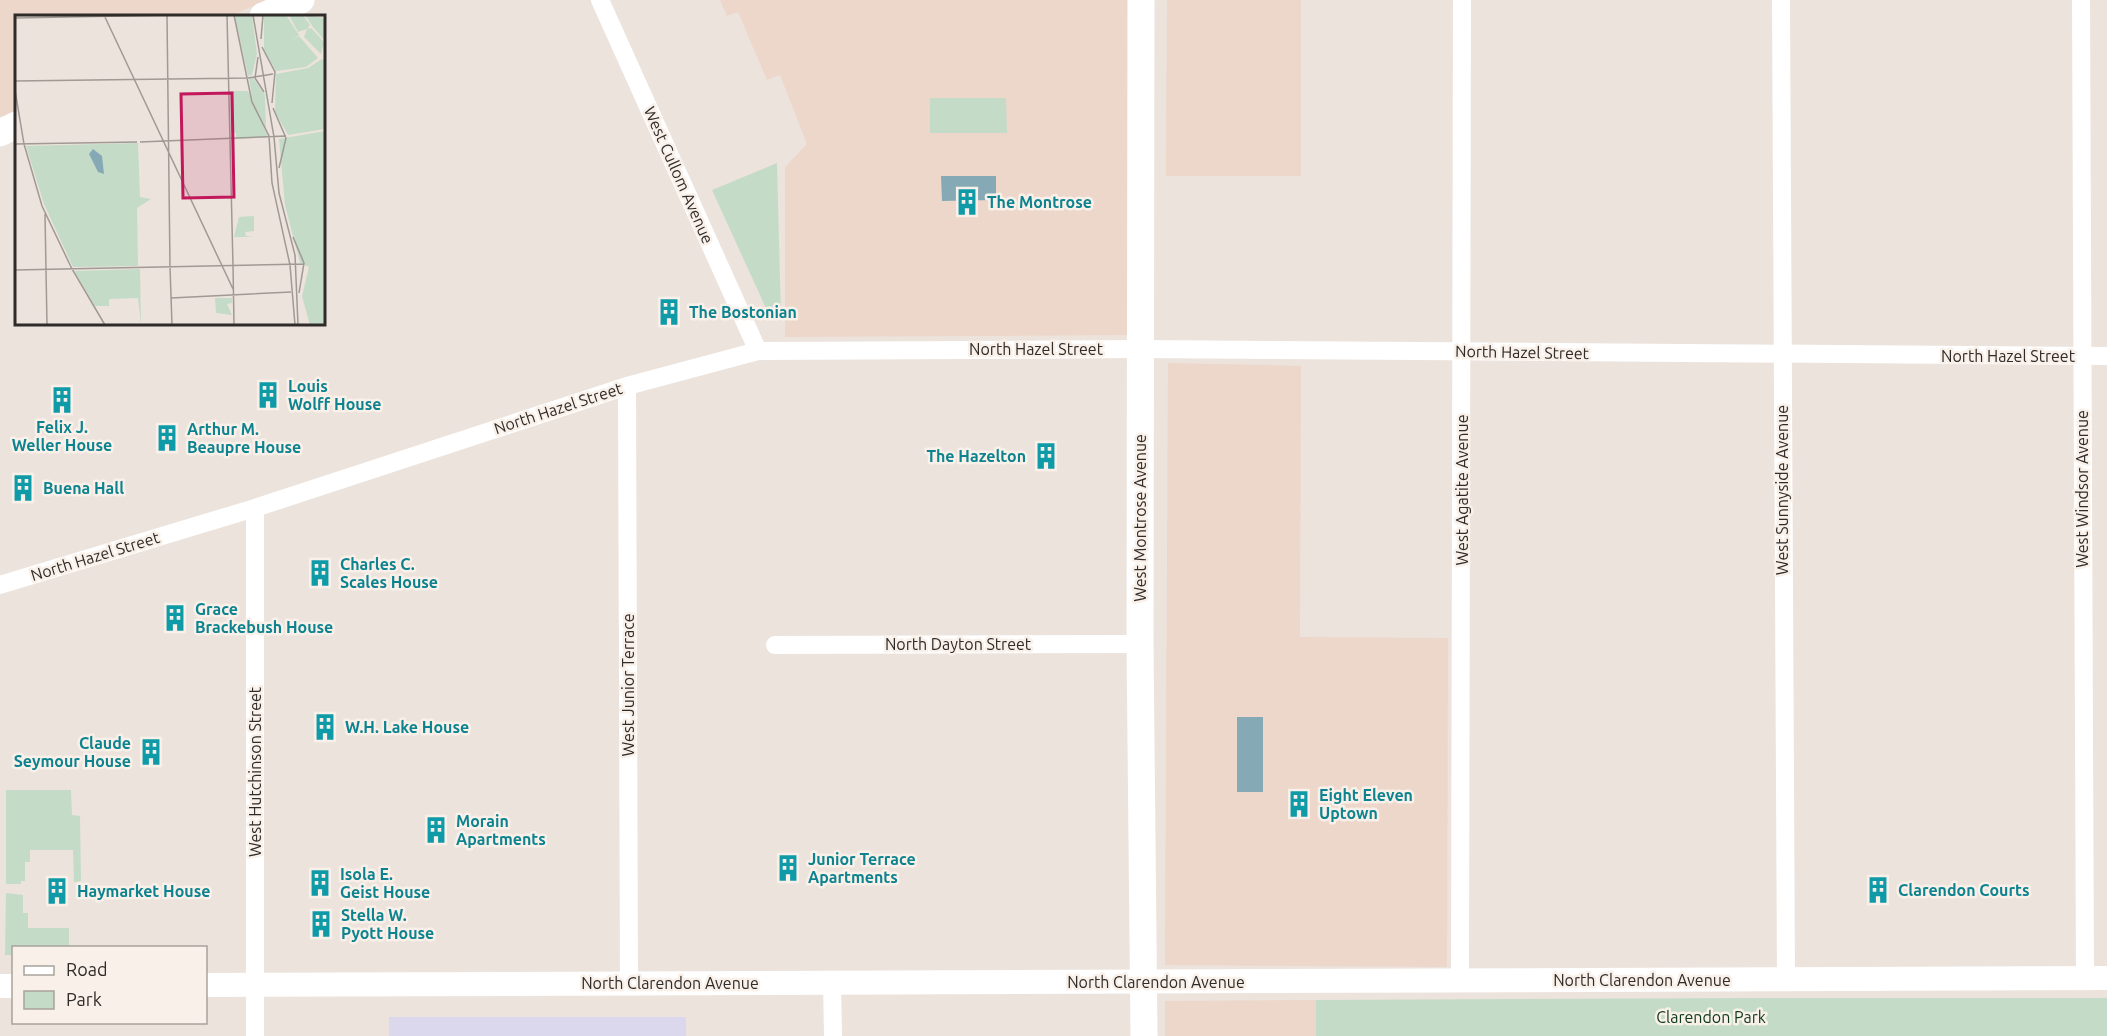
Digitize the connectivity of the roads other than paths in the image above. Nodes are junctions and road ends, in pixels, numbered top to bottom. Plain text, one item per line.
1 (301, 0) edge
2 (600, 0) edge
3 (1141, 0) edge
4 (1462, 0) edge
5 (1781, 0) edge
6 (2081, 0) edge
7 (265, 15) edge
8 (15, 126) edge
9 (0, 133) edge
10 (1140, 349) junction
11 (758, 351) junction
12 (1462, 351) junction
13 (1781, 354) junction
14 (2081, 356) junction
15 (2107, 356) edge
16 (627, 386) junction
17 (255, 508) junction
18 (0, 585) edge
19 (1140, 644) junction
20 (775, 645) dead end
21 (2096, 978) edge
22 (1786, 979) junction
23 (1460, 980) junction
24 (1144, 982) junction
25 (629, 983) junction
26 (832, 983) junction
27 (207, 985) edge
28 (254, 985) junction
29 (255, 1036) edge
30 (832, 1036) edge
31 (1144, 1036) edge

1 - 7 main road
2 - 11 street, West Cullom Avenue
3 - 10 main road, West Montrose Avenue
4 - 12 street, West Agatite Avenue
5 - 13 street, West Sunnyside Avenue
6 - 14 street, West Windsor Avenue
8 - 9 main road
10 - 11 street, North Hazel Street
10 - 12 street, North Hazel Street
10 - 19 main road, West Montrose Avenue
11 - 16 street, North Hazel Street
12 - 13 street, North Hazel Street
12 - 23 street, West Agatite Avenue
13 - 14 street, North Hazel Street
13 - 22 street, West Sunnyside Avenue
14 - 15 street, North Hazel Street
14 - 21 street, West Windsor Avenue
16 - 17 street, North Hazel Street
16 - 25 street, West Junior Terrace
17 - 18 street, North Hazel Street
17 - 28 street, West Hutchinson Street
19 - 20 street, North Dayton Street
19 - 24 main road, West Montrose Avenue
21 - 22 street, North Clarendon Avenue
22 - 23 street, North Clarendon Avenue
23 - 24 street, North Clarendon Avenue
24 - 26 street, North Clarendon Avenue
24 - 31 main road, West Montrose Avenue
25 - 26 street, North Clarendon Avenue
25 - 28 street, North Clarendon Avenue
26 - 30 street
27 - 28 street, North Clarendon Avenue
28 - 29 street, West Hutchinson Street

